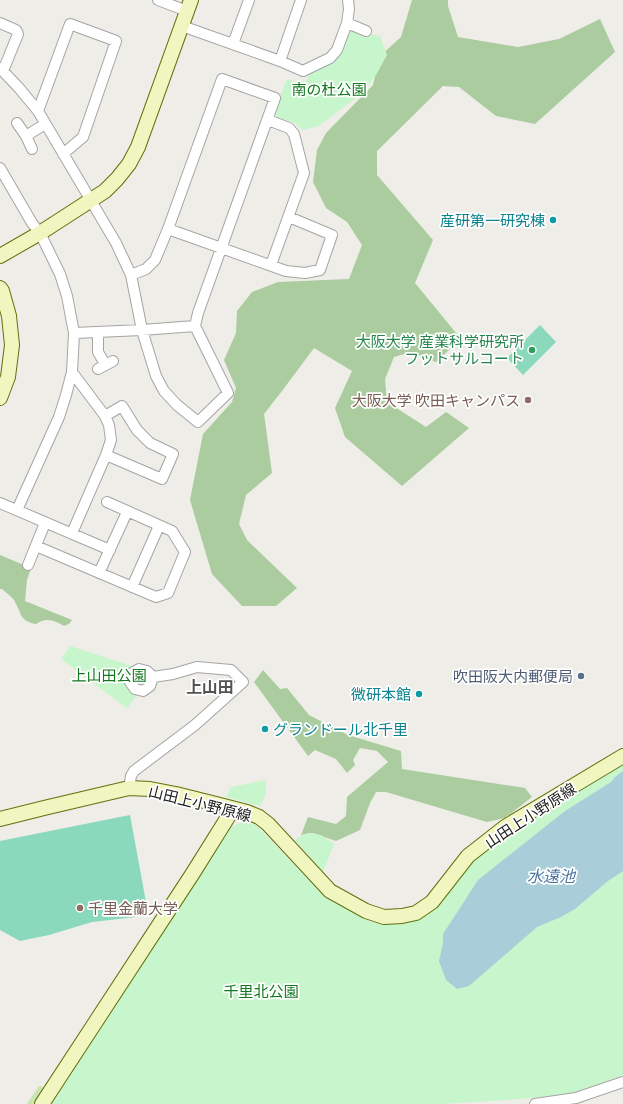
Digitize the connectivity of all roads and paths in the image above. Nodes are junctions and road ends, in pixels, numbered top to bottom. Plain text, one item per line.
1 (158, 0) edge
2 (249, 0) edge
3 (301, 0) edge
4 (348, 0) edge
5 (189, 5) edge
6 (347, 23) junction
7 (0, 24) edge
8 (182, 26) junction
9 (366, 31) dead end
10 (233, 44) junction
11 (280, 61) junction
12 (2, 70) edge
13 (38, 111) junction
14 (268, 120) junction
15 (17, 123) dead end
16 (46, 124) junction
17 (26, 136) junction
18 (32, 149) dead end
19 (63, 154) junction
20 (0, 168) edge
21 (92, 200) junction
22 (288, 217) junction
23 (168, 229) junction
24 (40, 233) junction
25 (222, 247) junction
26 (0, 256) edge
27 (270, 265) junction
28 (131, 274) junction
29 (0, 288) edge
30 (195, 326) junction
31 (142, 330) junction
32 (98, 332) junction
33 (74, 333) junction
34 (105, 365) dead end
35 (72, 372) junction
36 (0, 398) edge
37 (105, 416) junction
38 (106, 455) junction
39 (107, 502) dead end
40 (0, 503) edge
41 (17, 510) junction
42 (127, 512) junction
43 (45, 523) junction
44 (160, 526) junction
45 (72, 533) junction
46 (36, 546) junction
47 (110, 550) junction
48 (28, 565) dead end
49 (99, 573) junction
50 (132, 587) junction
51 (153, 677) dead end
52 (623, 756) edge
53 (129, 788) junction
54 (233, 809) junction
55 (0, 819) edge
56 (623, 1082) edge
57 (579, 1101) edge
58 (42, 1104) edge
59 (535, 1104) edge

1 - 5 street
2 - 10 street
3 - 11 street
4 - 6 street
5 - 8 street
6 - 9 street
6 - 11 street
7 - 12 street
8 - 10 street
8 - 21 street
10 - 11 street
12 - 13 street
13 - 16 street
13 - 19 street
14 - 22 street
14 - 23 street
14 - 25 street
15 - 17 street
16 - 17 street
16 - 19 street
17 - 18 street
19 - 21 street
20 - 24 street
21 - 24 street
21 - 28 street
22 - 27 street
22 - 27 street
23 - 25 street
23 - 28 street
24 - 26 street
24 - 33 street
25 - 27 street
25 - 30 street
28 - 31 street
29 - 36 street
30 - 31 street
30 - 31 street
31 - 32 street
32 - 33 street
32 - 34 street
33 - 35 street
35 - 37 street
35 - 41 street
37 - 38 street
37 - 38 street
38 - 45 street
39 - 42 street
40 - 41 street
41 - 43 street
42 - 44 street
42 - 47 street
43 - 45 street
43 - 46 street
44 - 50 street
44 - 50 street
45 - 47 street
46 - 48 street
46 - 49 street
47 - 49 street
49 - 50 street
51 - 53 street
52 - 54 street, 山田上小野原線
53 - 54 street, 山田上小野原線
53 - 55 street, 山田上小野原線
54 - 58 street
56 - 57 street
57 - 59 street

